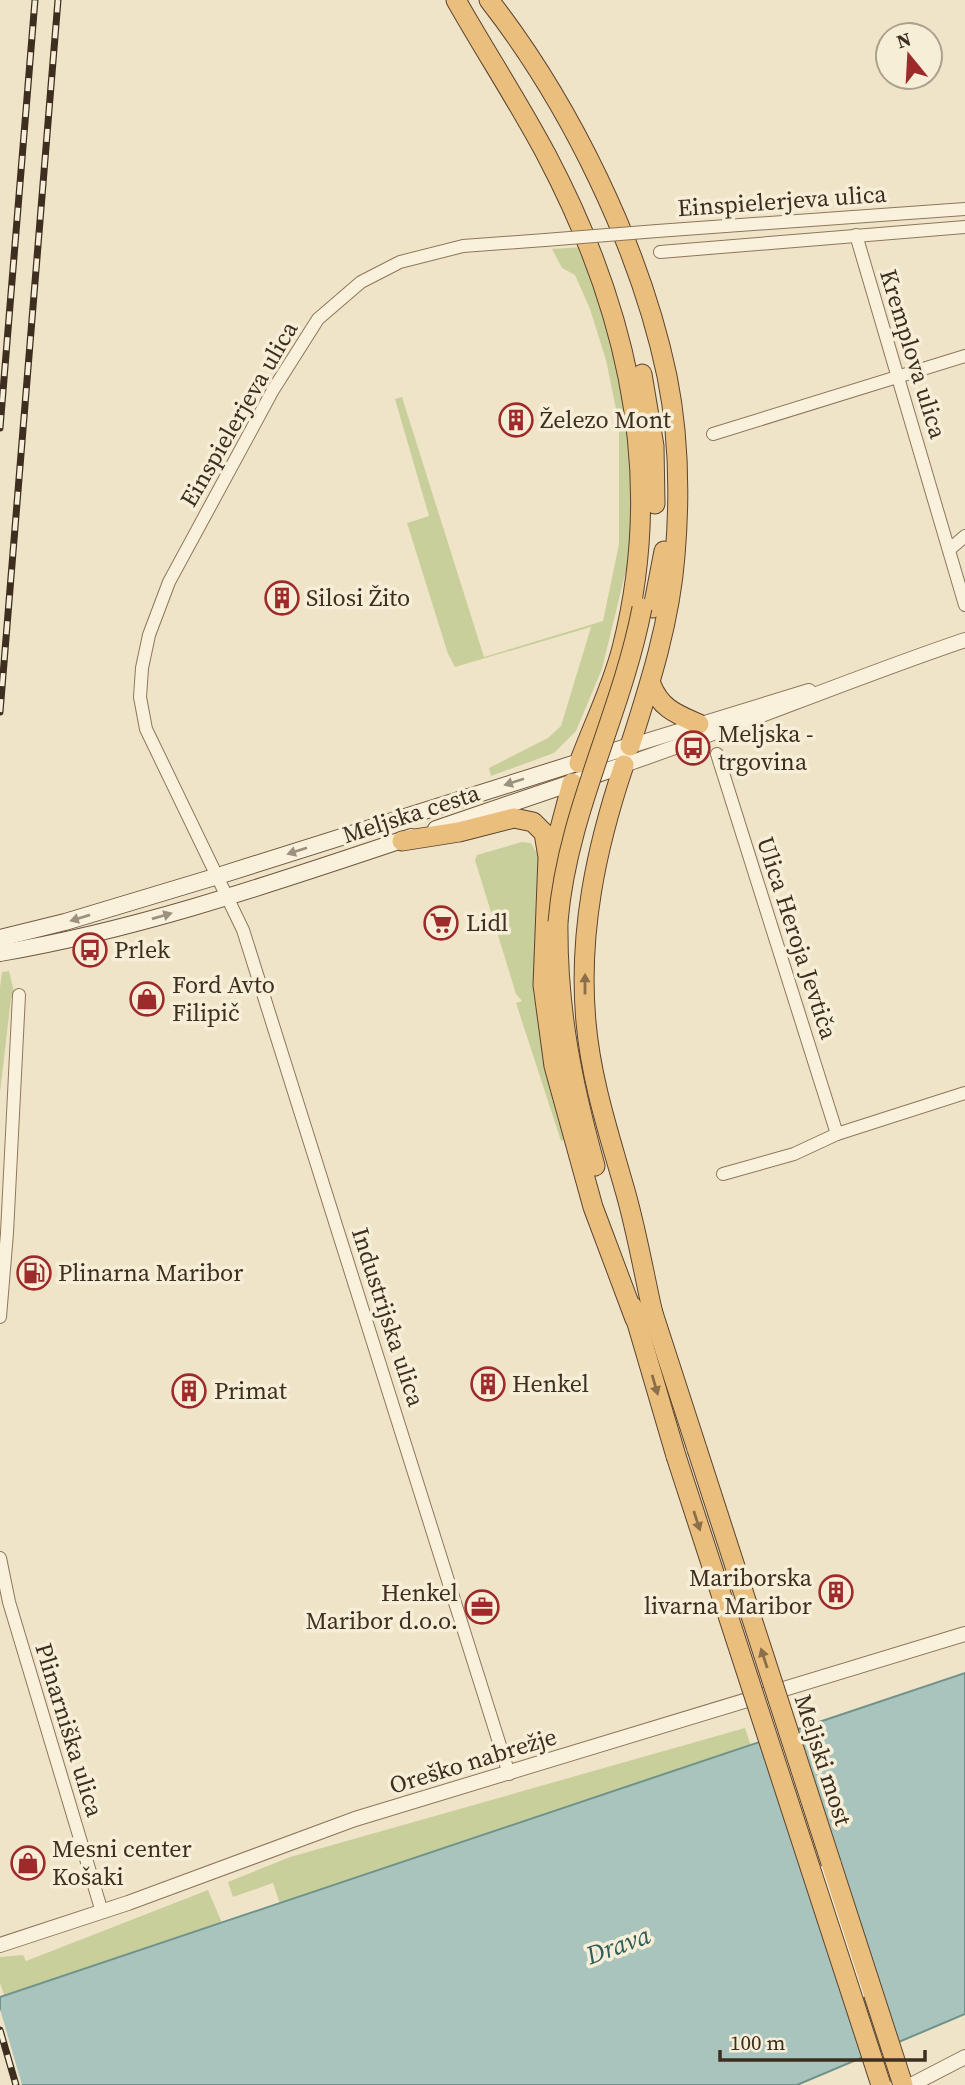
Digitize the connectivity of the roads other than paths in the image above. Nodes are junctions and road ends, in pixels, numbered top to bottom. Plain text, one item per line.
1 (457, 0) edge
2 (463, 0) edge
3 (479, 0) edge
4 (489, 0) edge
5 (965, 209) edge
6 (965, 227) edge
7 (856, 235) junction
8 (660, 252) dead end
9 (965, 356) edge
10 (898, 376) junction
11 (713, 434) dead end
12 (965, 536) edge
13 (950, 550) junction
14 (965, 605) edge
15 (648, 608) junction
16 (965, 640) edge
17 (650, 684) junction
18 (827, 688) junction
19 (699, 724) junction
20 (630, 746) junction
21 (717, 754) dead end
22 (579, 762) junction
23 (624, 765) junction
24 (572, 783) junction
25 (402, 841) junction
26 (218, 876) junction
27 (547, 890) junction
28 (229, 898) junction
29 (0, 938) edge
30 (0, 953) edge
31 (19, 995) dead end
32 (965, 1093) edge
33 (837, 1134) junction
34 (723, 1174) dead end
35 (644, 1316) junction
36 (0, 1317) edge
37 (0, 1558) edge
38 (965, 1634) edge
39 (765, 1695) junction
40 (509, 1774) junction
41 (102, 1912) junction
42 (0, 1945) edge
43 (965, 2057) edge
44 (881, 2085) edge
45 (894, 2085) edge
46 (902, 2085) edge
47 (911, 2085) edge

1 - 22 highway
2 - 15 highway
3 - 15 highway
4 - 17 highway
5 - 26 street, Einspielerjeva ulica, bridge
6 - 7 street, Einspielerjeva ulica
7 - 8 street, Einspielerjeva ulica
7 - 10 street, Kremplova ulica
9 - 10 street
10 - 11 street
10 - 13 street, Kremplova ulica
12 - 13 street
13 - 14 street, Kremplova ulica
15 - 35 highway, bridge
16 - 18 street, Meljska cesta
17 - 19 highway
17 - 20 highway
18 - 19 street, Meljska cesta
18 - 23 street, Meljska cesta
19 - 20 street, Meljska cesta
20 - 22 main road, Meljska cesta
20 - 23 main road
21 - 33 street, Ulica Heroja Jevtiča
22 - 24 main road
22 -> 26 main road, Meljska cesta
23 - 24 main road, Meljska cesta
35 -> 23 highway
24 - 25 main road, Meljska cesta
24 - 27 highway
25 - 27 highway
25 - 28 main road, Meljska cesta
26 - 28 street, Industrijska ulica
26 -> 29 main road, Meljska cesta
27 - 35 highway
30 -> 28 main road, Meljska cesta
28 - 40 street, Industrijska ulica
31 - 36 street
32 - 33 street
33 - 34 street
35 -> 44 highway, Meljski most, bridge
46 -> 35 highway, Meljski most, bridge
37 - 41 street, Plinarniška ulica
38 - 39 street, Oreško nabrežje
39 - 40 street, Oreško nabrežje
39 - 45 street, Meljski most
40 - 41 street, Oreško nabrežje
41 - 42 street, Oreško nabrežje
43 - 47 street

